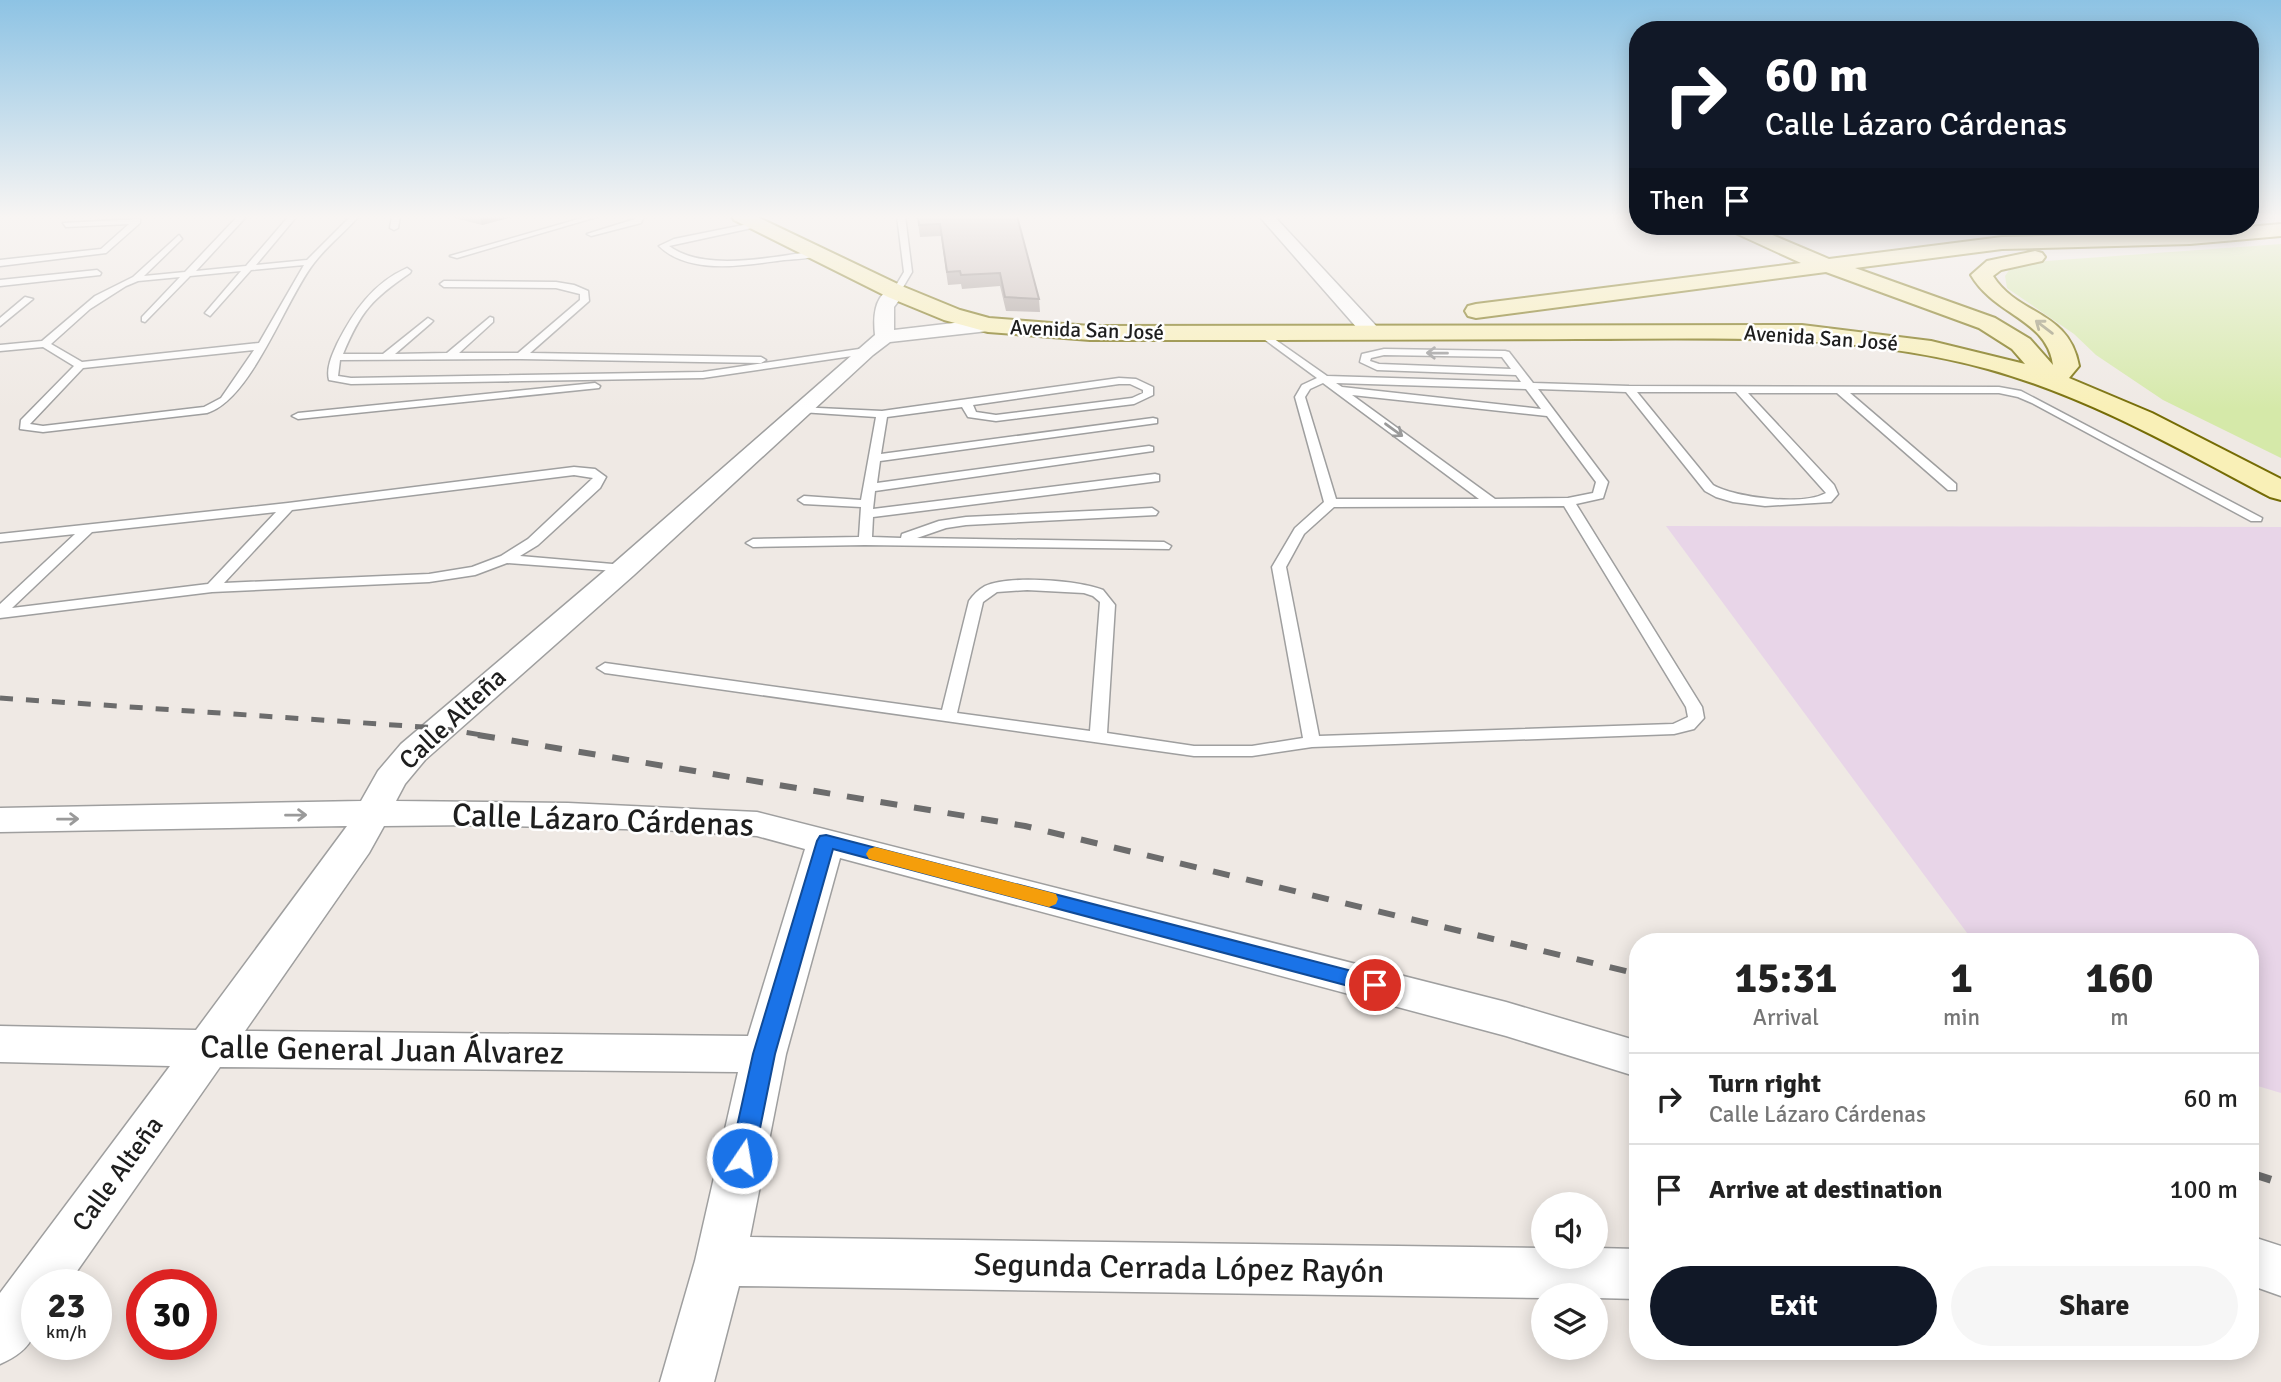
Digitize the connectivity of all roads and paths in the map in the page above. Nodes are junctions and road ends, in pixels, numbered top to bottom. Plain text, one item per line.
1 (24, 280) edge
2 (132, 280) edge
3 (180, 280) edge
4 (237, 280) edge
5 (299, 280) edge
6 (394, 280) edge
7 (872, 280) edge
8 (903, 280) edge
9 (1324, 280) edge
10 (1708, 280) edge
11 (1867, 280) edge
12 (1986, 280) edge
13 (0, 283) edge
14 (444, 284) dead end
15 (896, 292) junction
16 (28, 299) dead end
17 (210, 313) dead end
18 (145, 319) dead end
19 (490, 320) dead end
20 (428, 321) dead end
21 (0, 323) edge
22 (988, 325) junction
23 (1259, 332) junction
24 (1372, 333) junction
25 (45, 344) junction
26 (876, 344) junction
27 (262, 346) junction
28 (0, 348) edge
29 (451, 355) junction
30 (386, 356) junction
31 (522, 356) junction
32 (336, 357) junction
33 (805, 360) junction
34 (80, 365) junction
35 (1519, 372) junction
36 (620, 378) junction
37 (1324, 379) junction
38 (2054, 381) junction
39 (1531, 387) junction
40 (1629, 389) junction
41 (1739, 389) junction
42 (1339, 390) junction
43 (1840, 390) junction
44 (966, 403) junction
45 (801, 409) junction
46 (1549, 413) junction
47 (883, 414) junction
48 (298, 416) dead end
49 (1153, 421) dead end
50 (1149, 449) dead end
51 (874, 458) junction
52 (1155, 478) dead end
53 (1952, 486) dead end
54 (869, 488) junction
55 (2281, 491) edge
56 (804, 500) dead end
57 (1492, 502) junction
58 (1568, 502) junction
59 (1331, 503) junction
60 (288, 507) junction
61 (866, 509) junction
62 (1152, 512) dead end
63 (2256, 518) dead end
64 (87, 530) junction
65 (0, 538) edge
66 (865, 541) junction
67 (895, 541) junction
68 (753, 543) dead end
69 (1164, 546) dead end
70 (506, 559) junction
71 (624, 569) junction
72 (212, 589) junction
73 (0, 613) edge
74 (605, 668) dead end
75 (947, 717) junction
76 (1098, 738) junction
77 (1312, 742) junction
78 (373, 814) junction
79 (0, 820) edge
80 (826, 841) junction
81 (0, 1044) edge
82 (210, 1049) junction
83 (764, 1054) junction
84 (1629, 1056) edge
85 (720, 1261) junction
86 (2259, 1263) edge
87 (50, 1269) edge
88 (2281, 1271) edge
89 (1629, 1274) edge
90 (21, 1309) edge
91 (0, 1337) edge
92 (687, 1382) edge

1 - 13 lane
2 - 25 lane
3 - 18 lane
4 - 17 lane
5 - 27 lane
6 - 32 lane
7 - 15 main road, Avenida San José
8 - 15 lane
9 - 24 street
10 - 24 main road, Avenida San José
11 - 38 main road
38 -> 12 main road
14 - 31 lane
15 - 22 main road, Avenida San José
15 - 26 street
16 - 21 lane
19 - 29 lane
20 - 30 lane
22 - 23 main road, Avenida San José
22 - 26 street
23 - 24 main road, Avenida San José
23 - 37 lane
24 - 38 main road, Avenida San José
25 - 28 lane
25 - 34 lane
26 - 33 lane
26 - 45 street, Calle Alteña
27 - 34 lane
27 - 34 lane
29 - 30 lane
29 - 31 lane
30 - 32 lane
31 - 33 lane
32 - 36 lane
33 - 36 lane
35 -> 35 lane
35 - 39 lane
36 - 48 lane
37 - 39 lane
37 - 42 lane
37 - 59 lane
38 - 55 main road, Avenida San José
39 - 40 lane
39 - 46 lane
40 - 41 lane
40 - 41 lane
41 - 43 lane
42 - 46 lane
42 -> 57 lane
43 - 53 lane
43 - 63 lane
44 - 44 lane
44 - 47 lane
45 - 47 lane
45 - 71 street, Calle Alteña
46 - 58 lane
47 - 51 lane
49 - 51 lane
50 - 54 lane
51 - 54 lane
52 - 61 lane
54 - 61 lane
56 - 61 lane
57 - 58 lane
57 - 59 lane
58 - 77 lane
59 - 77 lane
60 - 64 lane
60 - 70 lane
60 - 72 lane
61 - 66 lane
62 - 67 lane
64 - 65 lane
64 - 73 lane
66 - 67 lane
66 - 68 lane
67 - 69 lane
70 - 71 lane
70 - 72 lane
71 - 78 street, Calle Alteña
72 - 73 lane
74 - 75 lane
75 - 76 lane
75 - 76 lane
76 - 77 lane
79 -> 78 street, Calle Lázaro Cárdenas
78 - 80 street, Calle Lázaro Cárdenas
78 - 82 street, Calle Alteña
80 - 83 street
80 - 84 street, Calle Lázaro Cárdenas
81 - 82 street, Calle General Juan Álvarez
82 - 83 street, Calle General Juan Álvarez
82 - 87 street, Calle Alteña
83 - 85 street
85 - 89 street, Segunda Cerrada López Rayón
85 - 92 street
86 - 88 street
90 - 91 street, Calle Alteña

